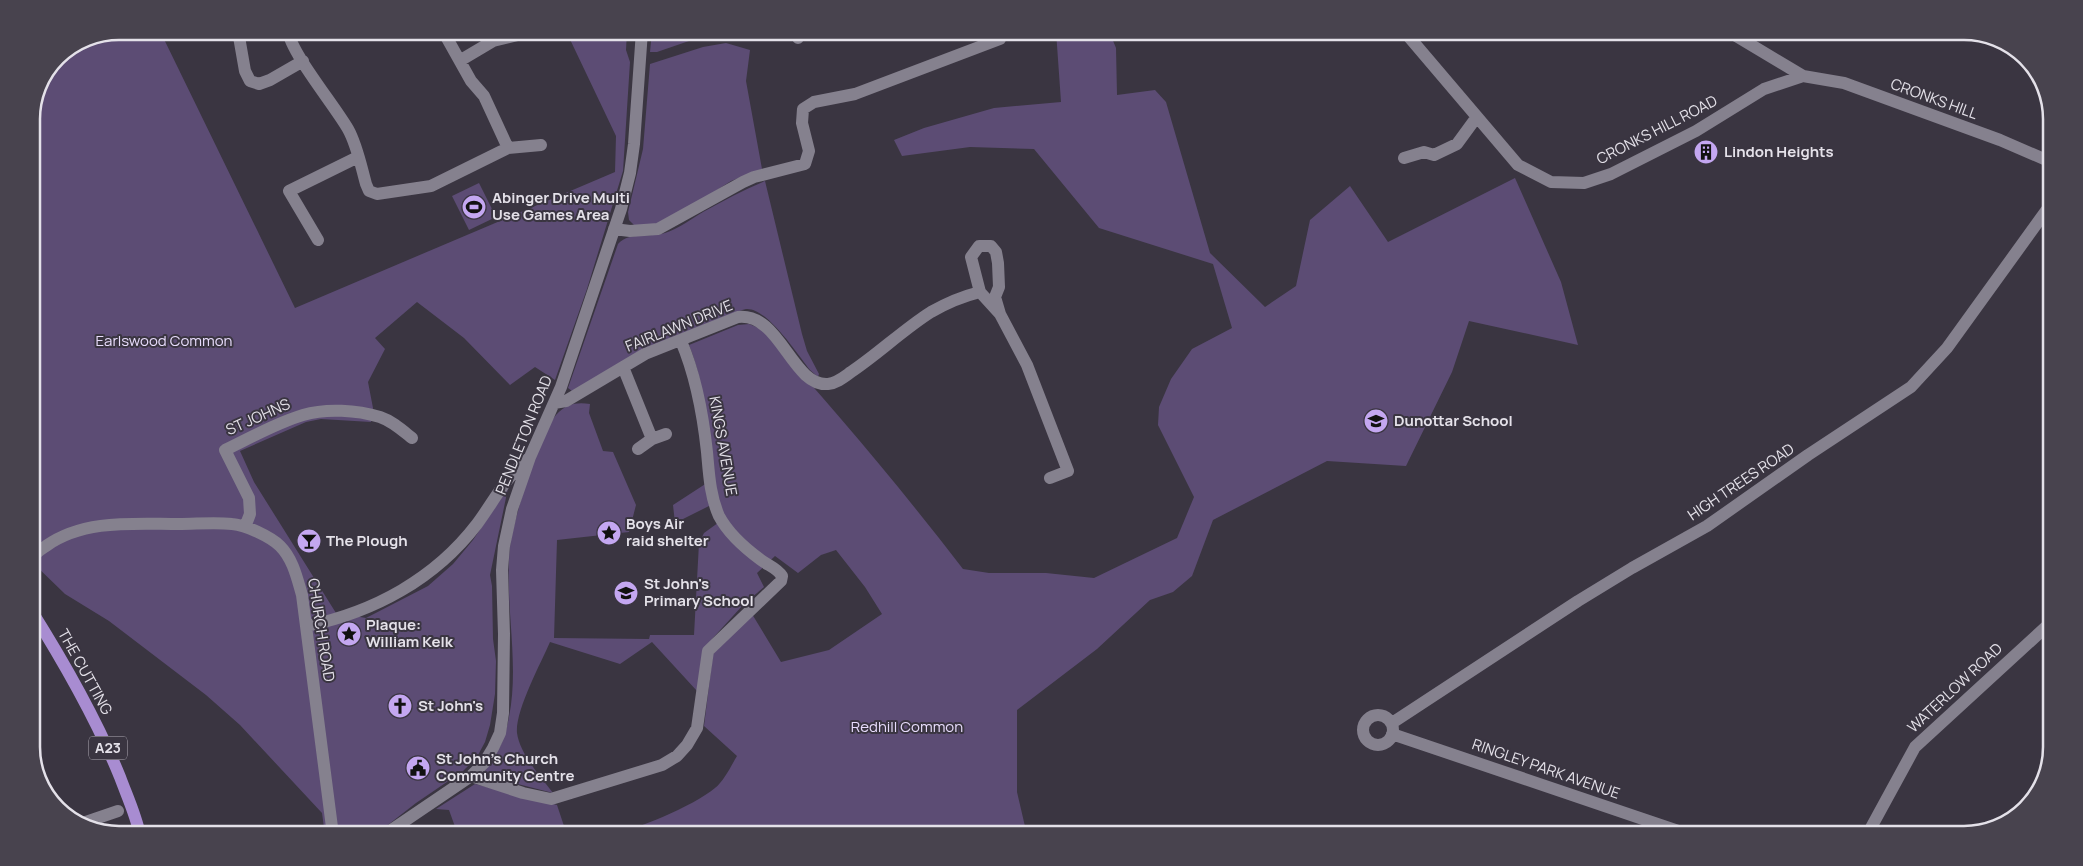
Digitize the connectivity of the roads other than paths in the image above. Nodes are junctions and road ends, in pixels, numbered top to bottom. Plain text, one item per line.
1 (240, 40) edge
2 (290, 40) edge
3 (448, 40) edge
4 (497, 40) edge
5 (641, 40) edge
6 (997, 40) edge
7 (1412, 40) edge
8 (1743, 40) edge
9 (460, 60) junction
10 (303, 61) junction
11 (1803, 76) junction
12 (1476, 118) junction
13 (541, 145) dead end
14 (508, 148) junction
15 (358, 157) junction
16 (1404, 158) dead end
17 (2043, 159) edge
18 (2043, 215) edge
19 (614, 230) junction
20 (318, 240) dead end
21 (980, 292) junction
22 (1000, 314) junction
23 (682, 341) junction
24 (623, 367) junction
25 (554, 403) junction
26 (666, 434) dead end
27 (412, 438) dead end
28 (652, 439) junction
29 (638, 449) dead end
30 (530, 457) junction
31 (1050, 478) dead end
32 (245, 527) junction
33 (40, 551) edge
34 (40, 623) edge
35 (307, 626) junction
36 (2043, 630) edge
37 (1392, 729) joint
38 (471, 776) junction
39 (118, 811) dead end
40 (90, 820) edge
41 (137, 826) edge
42 (332, 826) edge
43 (397, 826) edge
44 (1665, 826) edge
45 (1872, 826) edge

1 - 10 street
2 - 10 street
3 - 9 street
4 - 9 street
5 - 19 street, PENDLETON ROAD
6 - 19 street
7 - 12 street, CRONKS HILL ROAD
8 - 11 street
9 - 14 street
10 - 15 street
11 - 12 street, CRONKS HILL ROAD
11 - 17 street, CRONKS HILL
12 - 16 street
13 - 14 street
14 - 15 street
15 - 20 street
18 - 37 street, HIGH TREES ROAD
19 - 25 street, PENDLETON ROAD
21 - 22 street
21 - 22 street
21 - 23 street, FAIRLAWN DRIVE
22 - 31 street
23 - 24 street, FAIRLAWN DRIVE
23 - 38 street, KINGS AVENUE
24 - 25 street, FAIRLAWN DRIVE
24 - 28 street
25 - 30 street, PENDLETON ROAD
26 - 28 street
27 - 32 street, ST JOHNS
28 - 29 street
30 - 35 street
30 - 38 street, PENDLETON ROAD
32 - 33 street, CHURCH ROAD
32 - 35 street, CHURCH ROAD
34 - 41 main road, THE CUTTING / A23
35 - 42 street, CHURCH ROAD
36 - 45 street, WATERLOW ROAD
37 - 44 street, RINGLEY PARK AVENUE
38 - 43 street, PENDLETON ROAD
39 - 40 street

